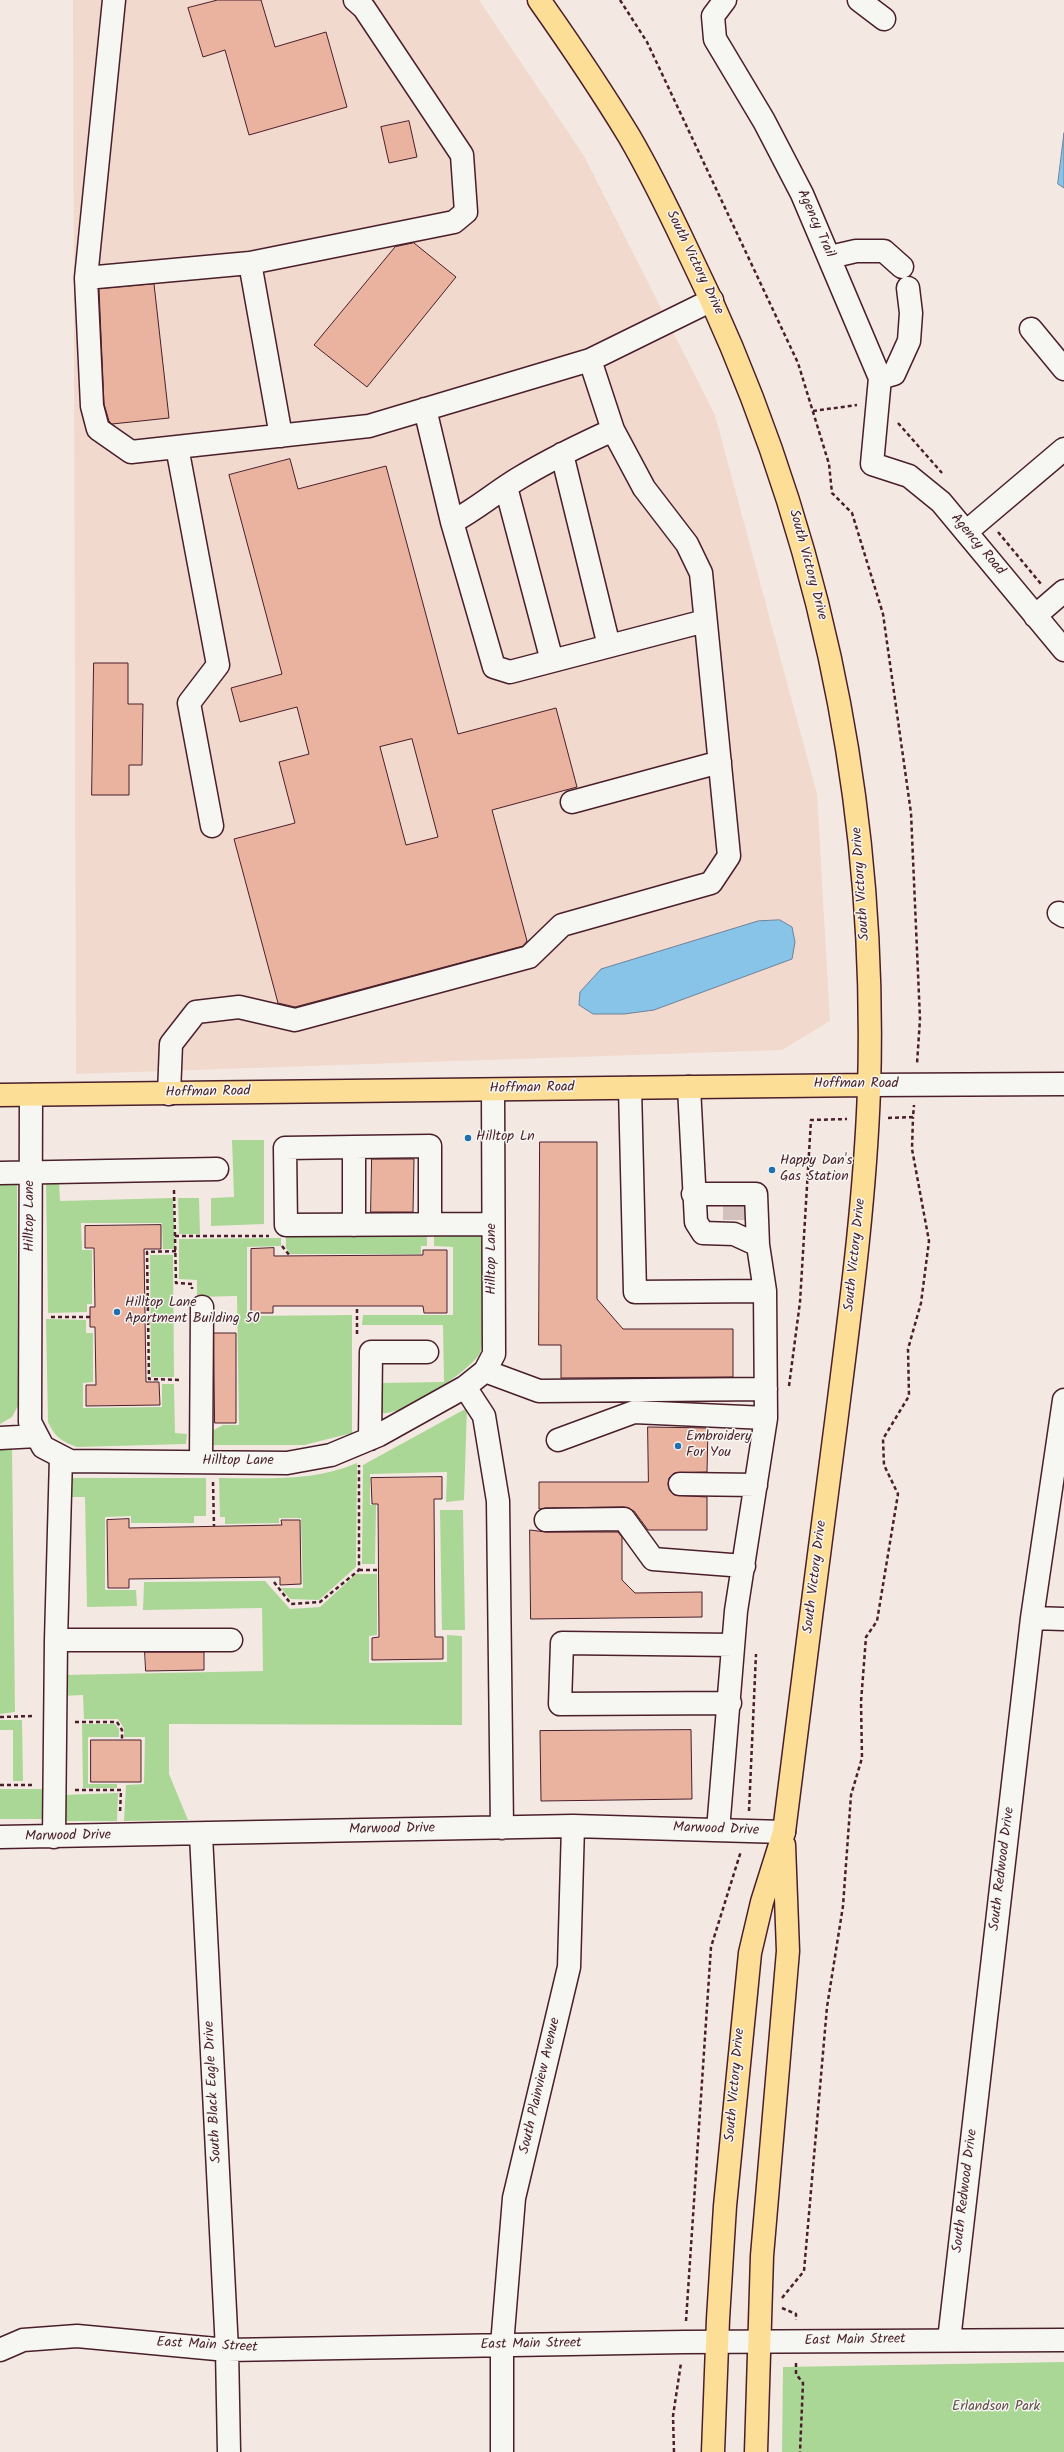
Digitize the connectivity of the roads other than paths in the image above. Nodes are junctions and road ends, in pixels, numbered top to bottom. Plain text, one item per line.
1 (114, 0) edge
2 (355, 0) edge
3 (539, 0) edge
4 (725, 0) edge
5 (859, 0) edge
6 (884, 19) dead end
7 (830, 257) junction
8 (250, 264) junction
9 (902, 267) dead end
10 (86, 278) junction
11 (908, 288) dead end
12 (712, 300) junction
13 (1031, 329) dead end
14 (590, 360) junction
15 (1064, 369) edge
16 (880, 378) junction
17 (425, 409) junction
18 (613, 430) junction
19 (281, 436) junction
20 (177, 447) junction
21 (1064, 449) edge
22 (562, 454) junction
23 (872, 464) joint
24 (506, 488) junction
25 (452, 522) junction
26 (966, 532) junction
27 (1064, 591) edge
28 (1035, 616) junction
29 (706, 621) junction
30 (609, 646) junction
31 (1064, 650) edge
32 (552, 661) junction
33 (720, 762) junction
34 (572, 802) dead end
35 (212, 826) dead end
36 (1064, 1084) edge
37 (869, 1085) junction
38 (689, 1087) junction
39 (630, 1088) junction
40 (493, 1090) junction
41 (169, 1094) junction
42 (0, 1095) edge
43 (31, 1095) junction
44 (354, 1147) junction
45 (217, 1169) dead end
46 (0, 1173) edge
47 (31, 1174) junction
48 (693, 1194) junction
49 (430, 1224) junction
50 (493, 1224) junction
51 (354, 1225) junction
52 (758, 1245) junction
53 (765, 1291) junction
54 (202, 1307) road end
55 (427, 1352) dead end
56 (485, 1371) junction
57 (465, 1387) junction
58 (766, 1389) junction
59 (1064, 1400) edge
60 (766, 1418) junction
61 (37, 1436) junction
62 (0, 1438) edge
63 (558, 1440) dead end
64 (364, 1441) junction
65 (61, 1457) junction
66 (207, 1462) junction
67 (680, 1484) dead end
68 (756, 1485) junction
69 (546, 1520) dead end
70 (744, 1566) junction
71 (1032, 1618) junction
72 (1064, 1619) edge
73 (56, 1640) junction
74 (231, 1640) dead end
75 (734, 1645) junction
76 (730, 1703) junction
77 (573, 1826) junction
78 (502, 1828) junction
79 (718, 1830) junction
80 (784, 1832) junction
81 (201, 1835) junction
82 (54, 1837) junction
83 (0, 1838) edge
84 (949, 2340) junction
85 (1064, 2340) edge
86 (716, 2343) junction
87 (758, 2343) junction
88 (502, 2345) junction
89 (0, 2350) edge
90 (227, 2350) junction
91 (229, 2452) edge
92 (502, 2452) edge
93 (713, 2452) edge
94 (756, 2452) edge

1 - 10 street
2 - 8 street
3 - 12 main road, South Victory Drive
4 - 7 street, Agency Trail
5 - 6 street
7 - 9 street
7 - 16 street, Agency Trail
8 - 10 street
8 - 19 street
10 - 20 street
11 - 16 street
12 - 14 street
12 - 37 main road, South Victory Drive
13 - 15 street
14 - 17 street
14 - 18 street
16 - 23 street, Agency Trail
17 - 19 street
17 - 25 street
18 - 22 street
18 - 29 street
19 - 20 street
20 - 35 street
21 - 26 street
22 - 24 street
22 - 30 street
23 - 26 street, Agency Road
24 - 25 street
24 - 32 street
25 - 32 street
26 - 28 street, Agency Road
27 - 28 street
28 - 31 street, Agency Road
29 - 30 street
29 - 33 street
30 - 32 street
33 - 34 street
33 - 41 street
36 - 37 street, Hoffman Road
37 - 38 main road, Hoffman Road
37 - 80 main road, South Victory Drive
38 - 39 main road, Hoffman Road
38 - 48 street
39 - 40 main road, Hoffman Road
39 - 53 street
40 - 41 main road, Hoffman Road
40 - 50 street, Hilltop Lane
41 - 43 main road, Hoffman Road
42 - 43 main road, Hoffman Road
43 - 47 street, Hilltop Lane
44 - 49 street
44 - 51 street
44 - 51 street
45 - 47 street
46 - 47 street
47 - 61 street, Hilltop Lane
48 - 52 street
48 - 52 street
49 - 50 street
49 - 51 street
50 - 56 street, Hilltop Lane
52 - 53 street
53 - 58 street
54 - 66 street
55 - 64 street
56 - 57 street, Hilltop Lane
56 - 58 street
57 - 64 street, Hilltop Lane
57 - 78 street
58 - 60 street
59 - 71 street, South Redwood Drive
60 - 63 street
60 - 68 street
61 - 62 street
61 - 65 street, Hilltop Lane
64 - 66 street, Hilltop Lane
65 - 66 street, Hilltop Lane
65 - 73 street
67 - 68 street
68 - 70 street
69 - 70 street
70 - 75 street
71 - 72 street
71 - 84 street, South Redwood Drive
73 - 74 street
73 - 82 street
75 - 76 street
75 - 76 street
76 - 79 street
77 - 78 street, Marwood Drive
77 - 79 street, Marwood Drive
77 - 88 street, South Plainview Avenue
78 - 81 street, Marwood Drive
79 - 80 street, Marwood Drive
80 - 86 main road, South Victory Drive
80 - 87 main road, South Victory Drive
81 - 82 street, Marwood Drive
81 - 90 street, South Black Eagle Drive
82 - 83 street, Marwood Drive
84 - 85 street, East Main Street
84 - 87 street, East Main Street
86 - 87 street, East Main Street
86 - 88 street, East Main Street
86 - 93 main road, South Victory Drive
87 - 94 main road, South Victory Drive
88 - 90 street, East Main Street
88 - 92 street, South Plainview Avenue
89 - 90 street, East Main Street
90 - 91 street, South Black Eagle Drive

